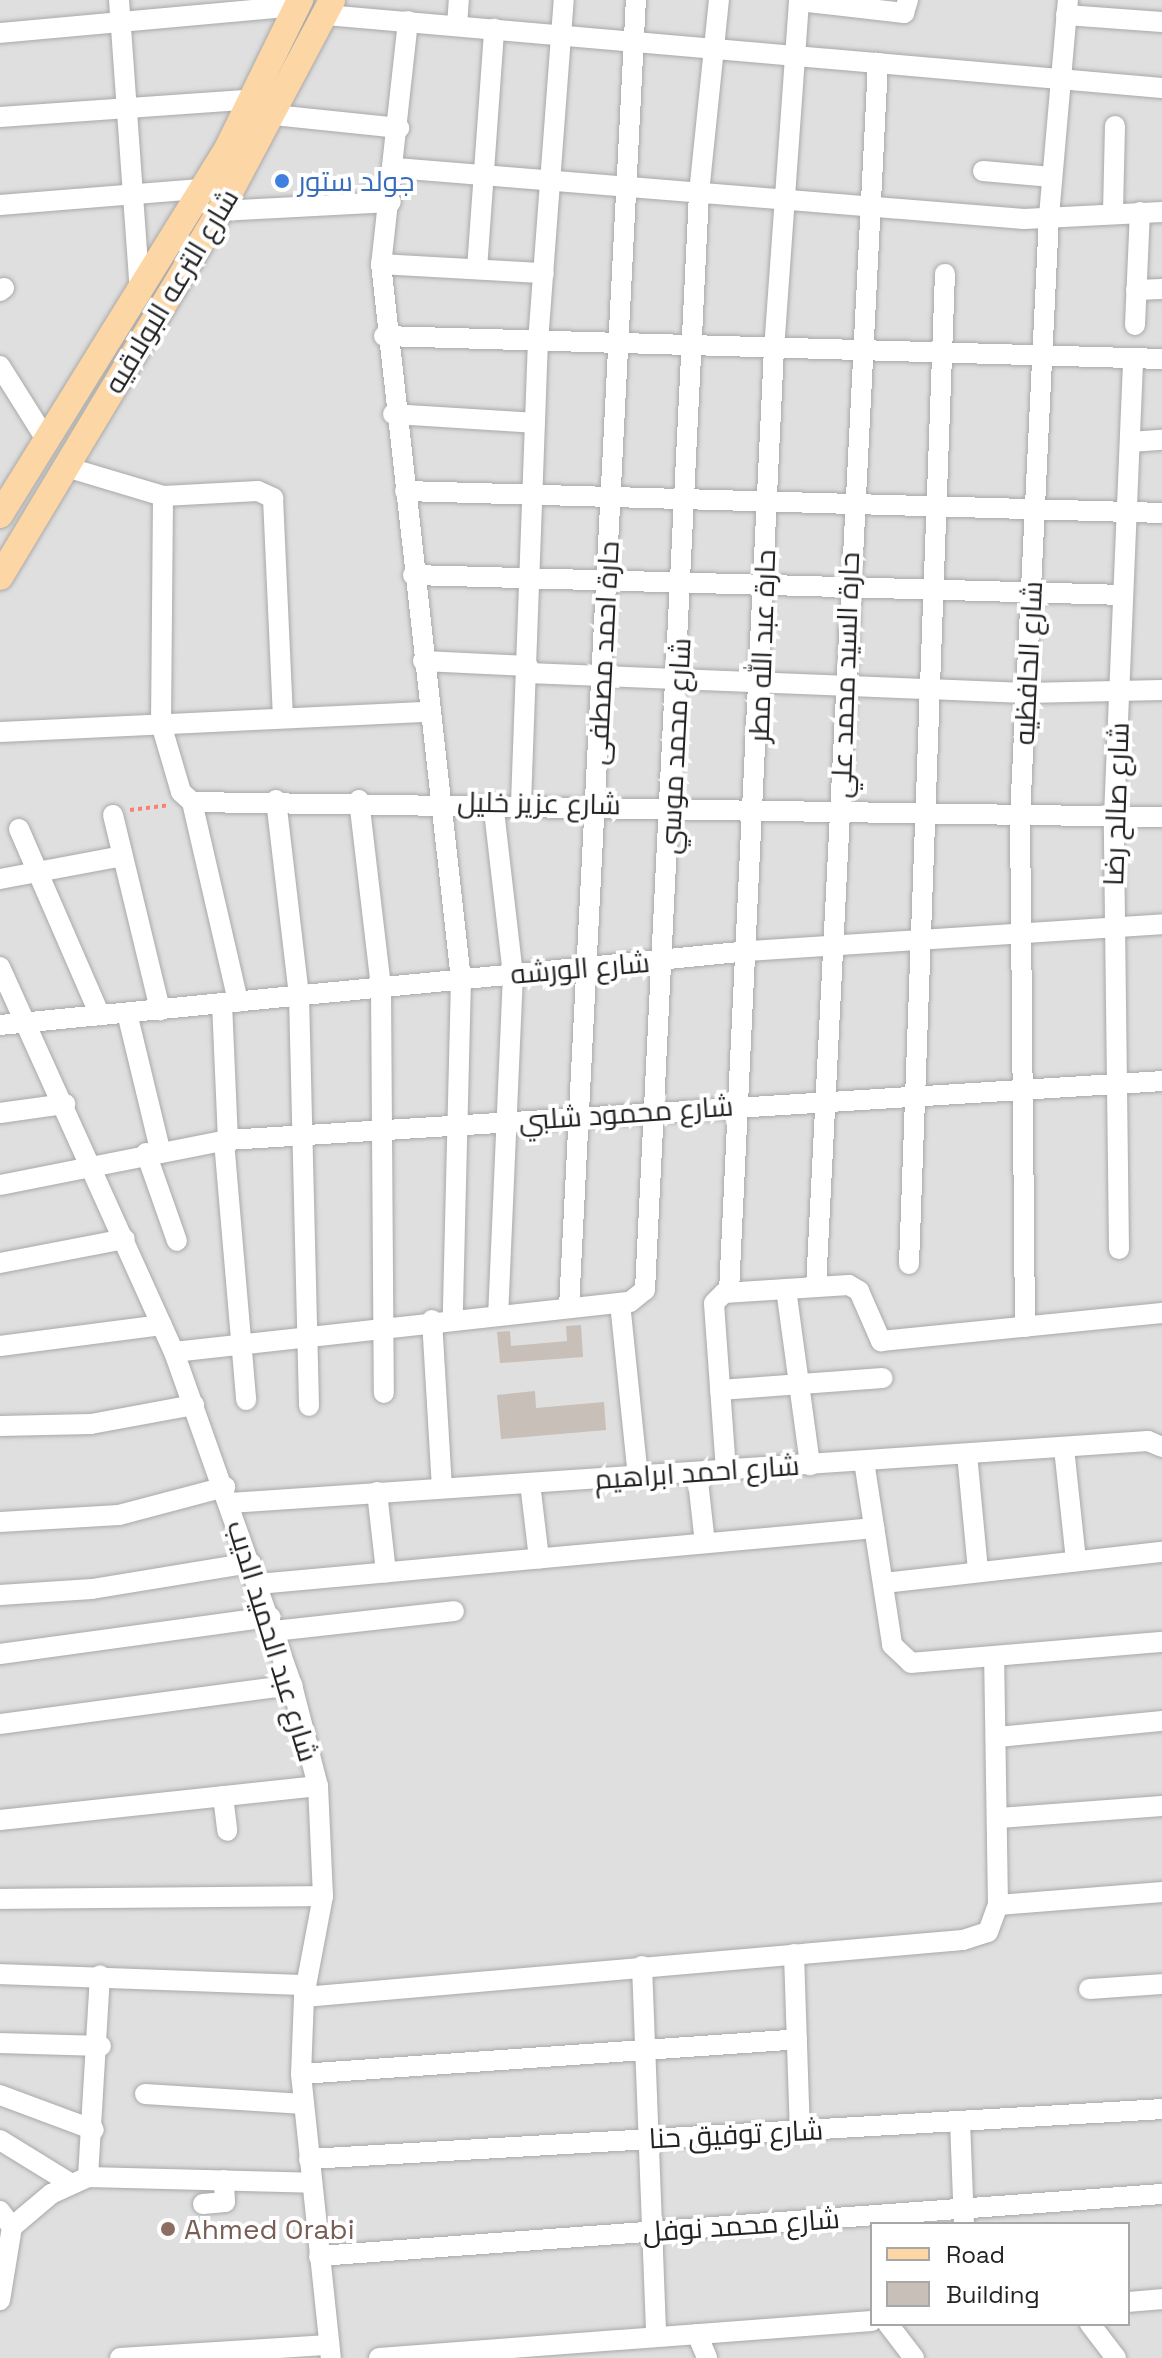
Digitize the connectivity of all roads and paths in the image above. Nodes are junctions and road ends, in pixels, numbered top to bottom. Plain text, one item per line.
1 (119, 0) edge
2 (459, 0) edge
3 (564, 0) edge
4 (636, 0) edge
5 (719, 0) edge
6 (799, 0) edge
7 (299, 3) edge
8 (907, 6) edge
9 (329, 7) edge
10 (1067, 8) edge
11 (408, 21) junction
12 (121, 22) junction
13 (1162, 22) edge
14 (457, 26) junction
15 (494, 29) junction
16 (0, 33) edge
17 (561, 35) junction
18 (634, 41) junction
19 (714, 49) junction
20 (795, 55) junction
21 (878, 63) junction
22 (1059, 79) junction
23 (1162, 88) edge
24 (265, 107) junction
25 (127, 109) junction
26 (0, 117) edge
27 (1115, 126) dead end
28 (399, 128) junction
29 (396, 168) junction
30 (983, 171) dead end
31 (483, 175) junction
32 (1052, 177) junction
33 (549, 181) junction
34 (627, 187) junction
35 (200, 189) junction
36 (699, 193) junction
37 (133, 194) junction
38 (1, 199) edge
39 (783, 200) junction
40 (391, 202) junction
41 (867, 207) junction
42 (220, 211) junction
43 (1140, 212) junction
44 (1162, 212) edge
45 (1113, 213) junction
46 (1049, 216) junction
47 (381, 264) junction
48 (477, 269) junction
49 (544, 273) junction
50 (945, 274) dead end
51 (1162, 289) edge
52 (140, 290) junction
53 (1136, 290) junction
54 (1135, 325) dead end
55 (384, 336) junction
56 (538, 342) junction
57 (618, 345) junction
58 (691, 347) junction
59 (774, 350) junction
60 (859, 353) junction
61 (943, 355) junction
62 (1162, 359) edge
63 (1041, 360) junction
64 (1133, 360) junction
65 (0, 366) edge
66 (393, 414) junction
67 (535, 423) junction
68 (1162, 440) edge
69 (47, 441) junction
70 (1130, 442) junction
71 (66, 467) junction
72 (405, 491) junction
73 (533, 495) junction
74 (163, 496) junction
75 (610, 497) junction
76 (686, 500) junction
77 (768, 502) junction
78 (852, 505) junction
79 (939, 508) junction
80 (2, 509) edge
81 (1162, 513) edge
82 (1036, 514) junction
83 (1127, 514) junction
84 (413, 575) junction
85 (0, 577) edge
86 (530, 577) junction
87 (606, 579) junction
88 (683, 582) junction
89 (765, 584) junction
90 (849, 587) junction
91 (935, 590) junction
92 (1031, 593) junction
93 (1123, 595) junction
94 (423, 661) junction
95 (528, 669) junction
96 (601, 676) junction
97 (678, 679) junction
98 (761, 682) junction
99 (845, 686) junction
100 (932, 689) junction
101 (1120, 690) junction
102 (1162, 690) edge
103 (1026, 693) junction
104 (429, 712) junction
105 (283, 716) junction
106 (161, 724) junction
107 (0, 732) edge
108 (276, 800) junction
109 (359, 800) junction
110 (440, 801) junction
111 (192, 802) junction
112 (493, 802) junction
113 (521, 803) junction
114 (596, 805) junction
115 (672, 807) junction
116 (756, 809) junction
117 (839, 811) junction
118 (928, 813) junction
119 (113, 815) joint
120 (1020, 816) junction
121 (1114, 816) junction
122 (1162, 817) edge
123 (19, 829) dead end
124 (118, 857) junction
125 (37, 872) junction
126 (0, 879) edge
127 (1162, 924) edge
128 (1114, 927) junction
129 (1018, 934) junction
130 (922, 940) junction
131 (835, 944) junction
132 (749, 951) junction
133 (663, 960) junction
134 (0, 967) edge
135 (584, 967) junction
136 (513, 974) junction
137 (461, 979) junction
138 (381, 988) junction
139 (299, 996) junction
140 (230, 1003) junction
141 (160, 1010) junction
142 (127, 1013) junction
143 (100, 1015) junction
144 (29, 1022) junction
145 (0, 1025) edge
146 (1162, 1081) edge
147 (1118, 1083) junction
148 (1020, 1089) junction
149 (914, 1095) junction
150 (828, 1100) junction
151 (65, 1104) junction
152 (741, 1105) junction
153 (655, 1110) junction
154 (0, 1113) edge
155 (576, 1114) junction
156 (507, 1120) junction
157 (456, 1124) junction
158 (382, 1131) junction
159 (302, 1136) junction
160 (226, 1141) junction
161 (153, 1151) junction
162 (93, 1168) junction
163 (0, 1185) edge
164 (125, 1239) junction
165 (177, 1241) dead end
166 (1119, 1249) dead end
167 (0, 1263) edge
168 (909, 1264) dead end
169 (816, 1287) junction
170 (786, 1289) junction
171 (729, 1292) junction
172 (620, 1303) junction
173 (569, 1307) junction
174 (498, 1313) junction
175 (1162, 1313) edge
176 (453, 1318) junction
177 (432, 1320) junction
178 (162, 1325) junction
179 (383, 1326) junction
180 (1025, 1327) junction
181 (307, 1334) junction
182 (241, 1340) junction
183 (0, 1346) edge
184 (174, 1352) junction
185 (883, 1378) dead end
186 (798, 1384) junction
187 (720, 1390) junction
188 (384, 1393) dead end
189 (246, 1400) dead end
190 (194, 1405) junction
191 (309, 1406) dead end
192 (0, 1426) edge
193 (1162, 1447) edge
194 (1064, 1448) junction
195 (967, 1454) junction
196 (864, 1461) junction
197 (810, 1465) junction
198 (726, 1471) junction
199 (697, 1472) junction
200 (638, 1476) junction
201 (530, 1483) junction
202 (442, 1488) junction
203 (377, 1492) junction
204 (227, 1495) junction
205 (0, 1522) edge
206 (874, 1528) junction
207 (705, 1543) junction
208 (1162, 1552) edge
209 (539, 1558) junction
210 (1076, 1561) junction
211 (251, 1563) junction
212 (978, 1571) junction
213 (386, 1572) junction
214 (884, 1583) junction
215 (258, 1584) junction
216 (0, 1595) edge
217 (454, 1611) dead end
218 (272, 1624) junction
219 (1162, 1642) edge
220 (0, 1654) edge
221 (994, 1660) junction
222 (292, 1685) junction
223 (1162, 1721) edge
224 (0, 1724) edge
225 (998, 1737) junction
226 (318, 1786) junction
227 (223, 1796) junction
228 (1162, 1806) edge
229 (999, 1818) junction
230 (0, 1820) edge
231 (227, 1831) dead end
232 (1162, 1892) edge
233 (323, 1896) junction
234 (0, 1899) edge
235 (998, 1905) junction
236 (794, 1954) junction
237 (642, 1966) junction
238 (0, 1974) edge
239 (100, 1975) junction
240 (1162, 1984) edge
241 (1089, 1989) dead end
242 (305, 1991) junction
243 (797, 2039) junction
244 (0, 2043) edge
245 (101, 2046) junction
246 (645, 2049) junction
247 (301, 2074) junction
248 (145, 2094) dead end
249 (0, 2095) edge
250 (304, 2104) junction
251 (1162, 2109) edge
252 (960, 2121) junction
253 (94, 2130) junction
254 (800, 2131) junction
255 (649, 2139) junction
256 (0, 2140) edge
257 (309, 2159) junction
258 (79, 2180) junction
259 (224, 2180) junction
260 (312, 2183) junction
261 (1162, 2194) edge
262 (203, 2204) dead end
263 (963, 2216) edge
264 (6, 2219) edge
265 (652, 2231) junction
266 (4, 2251) edge
267 (319, 2256) junction
268 (1162, 2299) edge
269 (0, 2300) edge
270 (1130, 2302) edge
271 (870, 2321) edge
272 (890, 2326) edge
273 (1092, 2326) edge
274 (697, 2334) junction
275 (656, 2337) junction
276 (330, 2351) edge
277 (560, 2352) edge
278 (218, 2354) edge
279 (177, 2355) edge
280 (432, 2356) edge
281 (120, 2358) edge
282 (379, 2358) edge
283 (707, 2358) edge
284 (914, 2358) edge
285 (1116, 2358) edge

1 - 12 street
2 - 14 street
3 - 17 street
4 - 18 street, حارة احمد مصطفى
5 - 19 street, شارع محمد موسي
6 - 8 street
6 - 20 street, حارة عبد الله مطر
7 - 12 street
7 - 24 main road, شارع الترعه البولاقيه
9 - 11 street
9 - 24 main road, شارع الترعه البولاقيه
10 - 13 street
10 - 22 street, شارع الحافظيه
11 - 14 street
11 - 28 street
12 - 16 street
12 - 25 street
14 - 15 street
15 - 17 street
15 - 31 street
17 - 18 street
17 - 33 street
18 - 19 street
18 - 34 street, حارة احمد مصطفى
19 - 20 street
19 - 36 street, شارع محمد موسي
20 - 21 street
20 - 39 street, حارة عبد الله مطر
21 - 22 street
21 - 41 street, حارة السيد محمد علي
22 - 23 street
22 - 32 street, شارع الحافظيه
24 - 25 street
24 - 28 street
24 - 35 main road, شارع الترعه البولاقيه
24 - 42 main road, شارع الترعه البولاقيه
25 - 26 street
25 - 37 street
27 - 45 street
28 - 29 street
29 - 31 street
29 - 40 street
30 - 32 street
31 - 33 street
31 - 48 street
32 - 46 street, شارع الحافظيه
33 - 34 street
33 - 49 street
34 - 36 street
34 - 57 street, حارة احمد مصطفى
35 - 37 street
35 - 52 main road, شارع الترعه البولاقيه
36 - 39 street
36 - 58 street, شارع محمد موسي
37 - 38 street
37 - 52 street
39 - 41 street
39 - 59 street, حارة عبد الله مطر
40 - 42 street
40 - 47 street
41 - 46 street
41 - 60 street, حارة السيد محمد علي
42 - 71 main road, شارع الترعه البولاقيه
43 - 44 street
43 - 45 street
43 - 53 street
45 - 46 street
46 - 63 street, شارع الحافظيه
47 - 48 street
47 - 55 street
48 - 49 street
49 - 56 street
50 - 61 street
51 - 53 street
52 - 69 main road, شارع الترعه البولاقيه
53 - 54 street
55 - 56 street
55 - 66 street
56 - 57 street
56 - 67 street
57 - 58 street
57 - 75 street, حارة احمد مصطفى
58 - 59 street
58 - 76 street, شارع محمد موسي
59 - 60 street
59 - 77 street, حارة عبد الله مطر
60 - 61 street
60 - 78 street, حارة السيد محمد علي
61 - 63 street
61 - 79 street
62 - 64 street
63 - 64 street
63 - 82 street, شارع الحافظيه
64 - 70 street, شارع صالح رضا
65 - 69 street
66 - 67 street
66 - 72 street
67 - 73 street
68 - 70 street
69 - 80 main road, شارع الترعه البولاقيه
70 - 83 street, شارع صالح رضا
71 - 74 street
71 - 85 main road, شارع الترعه البولاقيه
72 - 73 street
72 - 84 street
73 - 75 street
73 - 86 street
74 - 105 street
74 - 106 street
75 - 76 street
75 - 87 street, حارة احمد مصطفى
76 - 77 street
76 - 88 street, شارع محمد موسي
77 - 78 street
77 - 89 street, حارة عبد الله مطر
78 - 79 street
78 - 90 street, حارة السيد محمد علي
79 - 82 street
79 - 91 street
81 - 83 street
82 - 83 street
82 - 92 street, شارع الحافظيه
83 - 93 street, شارع صالح رضا
84 - 86 street
84 - 94 street
86 - 87 street
86 - 95 street
87 - 88 street
87 - 96 street, حارة احمد مصطفى
88 - 89 street
88 - 97 street, شارع محمد موسي
89 - 90 street
89 - 98 street, حارة عبد الله مطر
90 - 91 street
90 - 99 street, حارة السيد محمد علي
91 - 92 street
91 - 100 street
92 - 93 street
92 - 103 street, شارع الحافظيه
93 - 101 street, شارع صالح رضا
94 - 95 street
94 - 104 street
95 - 96 street
95 - 113 street
96 - 97 street
96 - 114 street, حارة احمد مصطفى
97 - 98 street
97 - 115 street, شارع محمد موسي
98 - 99 street
98 - 116 street, حارة عبد الله مطر
99 - 100 street
99 - 117 street, حارة السيد محمد علي
100 - 103 street
100 - 118 street
101 - 102 street
101 - 103 street
101 - 121 street, شارع صالح رضا
103 - 120 street, شارع الحافظيه
104 - 105 street
104 - 110 street
105 - 106 street
106 - 107 street
106 - 111 street
108 - 109 street, شارع عزيز خليل
108 - 111 street, شارع عزيز خليل
108 - 139 street
109 - 110 street, شارع عزيز خليل
109 - 138 street
110 - 112 street, شارع عزيز خليل
110 - 137 street
111 - 119 path
111 - 140 street
112 - 113 street, شارع عزيز خليل
112 - 136 street
113 - 114 street, شارع عزيز خليل
114 - 115 street, شارع عزيز خليل
114 - 135 street, حارة احمد مصطفى
115 - 116 street, شارع عزيز خليل
115 - 133 street, شارع محمد موسي
116 - 117 street, شارع عزيز خليل
116 - 132 street, حارة عبد الله مطر
117 - 118 street, شارع عزيز خليل
117 - 131 street, حارة السيد محمد علي
118 - 120 street, شارع عزيز خليل
118 - 130 street
119 - 124 street
120 - 121 street, شارع عزيز خليل
120 - 129 street, شارع الحافظيه
121 - 122 street, شارع عزيز خليل
121 - 128 street, شارع صالح رضا
123 - 125 street
124 - 125 street
124 - 141 street
125 - 126 street
125 - 143 street
127 - 128 street, شارع الورشه
128 - 129 street, شارع الورشه
128 - 147 street, شارع صالح رضا
129 - 130 street, شارع الورشه
129 - 148 street, شارع الحافظيه
130 - 131 street, شارع الورشه
130 - 149 street
131 - 132 street, شارع الورشه
131 - 150 street, حارة السيد محمد علي
132 - 133 street, شارع الورشه
132 - 152 street, حارة عبد الله مطر
133 - 135 street, شارع الورشه
133 - 153 street, شارع محمد موسي
134 - 144 street, شارع عبد الحميد الديب
135 - 136 street, شارع الورشه
135 - 155 street, حارة احمد مصطفى
136 - 137 street, شارع الورشه
136 - 156 street
137 - 138 street, شارع الورشه
137 - 157 street
138 - 139 street, شارع الورشه
138 - 158 street
139 - 140 street, شارع الورشه
139 - 159 street
140 - 141 street, شارع الورشه
140 - 160 street
141 - 142 street, شارع الورشه
142 - 143 street, شارع الورشه
142 - 161 street
143 - 144 street, شارع الورشه
144 - 145 street, شارع الورشه
144 - 151 street, شارع عبد الحميد الديب
146 - 147 street, شارع محمود شلبي
147 - 148 street, شارع محمود شلبي
147 - 166 street, شارع صالح رضا
148 - 149 street, شارع محمود شلبي
148 - 180 street, شارع الحافظيه
149 - 150 street, شارع محمود شلبي
149 - 168 street
150 - 152 street, شارع محمود شلبي
150 - 169 street, حارة السيد محمد علي
151 - 154 street
151 - 162 street, شارع عبد الحميد الديب
152 - 153 street, شارع محمود شلبي
152 - 171 street, حارة عبد الله مطر
153 - 155 street, شارع محمود شلبي
153 - 172 street, شارع محمد موسي
155 - 156 street, شارع محمود شلبي
155 - 173 street, حارة احمد مصطفى
156 - 157 street, شارع محمود شلبي
156 - 174 street
157 - 158 street, شارع محمود شلبي
157 - 176 street
158 - 159 street, شارع محمود شلبي
158 - 179 street
159 - 160 street, شارع محمود شلبي
159 - 181 street
160 - 161 street, شارع محمود شلبي
160 - 182 street
161 - 162 street, شارع محمود شلبي
161 - 165 street
162 - 163 street, شارع محمود شلبي
162 - 164 street, شارع عبد الحميد الديب
164 - 167 street
164 - 178 street, شارع عبد الحميد الديب
169 - 170 street
169 - 180 street
170 - 171 street
170 - 186 street
171 - 187 street, حارة عبد الله مطر
172 - 173 street
172 - 200 street
173 - 174 street
174 - 176 street
175 - 180 street
176 - 177 street
177 - 179 street
177 - 202 street
178 - 183 street
178 - 184 street, شارع عبد الحميد الديب
179 - 181 street
179 - 188 street
181 - 182 street
181 - 191 street
182 - 184 street
182 - 189 street
184 - 190 street, شارع عبد الحميد الديب
185 - 186 street
186 - 187 street
186 - 197 street
187 - 198 street
190 - 192 street
190 - 204 street, شارع عبد الحميد الديب
193 - 194 street, شارع احمد ابراهيم
194 - 195 street, شارع احمد ابراهيم
194 - 210 street
195 - 196 street, شارع احمد ابراهيم
195 - 212 street
196 - 197 street, شارع احمد ابراهيم
196 - 206 street
197 - 198 street, شارع احمد ابراهيم
198 - 199 street, شارع احمد ابراهيم
199 - 200 street, شارع احمد ابراهيم
199 - 207 street
200 - 201 street, شارع احمد ابراهيم
201 - 202 street, شارع احمد ابراهيم
201 - 209 street
202 - 203 street, شارع احمد ابراهيم
203 - 204 street, شارع احمد ابراهيم
203 - 213 street
204 - 205 street, شارع احمد ابراهيم
204 - 211 street, شارع عبد الحميد الديب
206 - 207 street
206 - 214 street
207 - 209 street
208 - 210 street
209 - 213 street
210 - 212 street
211 - 215 street, شارع عبد الحميد الديب
211 - 216 street
212 - 214 street
213 - 215 street
214 - 221 street
215 - 218 street, شارع عبد الحميد الديب
217 - 218 street
218 - 220 street
218 - 222 street, شارع عبد الحميد الديب
219 - 221 street
221 - 225 street
222 - 224 street
222 - 226 street, شارع عبد الحميد الديب
223 - 225 street
225 - 229 street
226 - 227 street
226 - 233 street, شارع عبد الحميد الديب
227 - 230 street
227 - 231 street
228 - 229 street
229 - 235 street
232 - 235 street
233 - 234 street
233 - 242 street, شارع عبد الحميد الديب
235 - 236 street
236 - 237 street
236 - 243 street
237 - 242 street
237 - 246 street
238 - 239 street
239 - 242 street
239 - 245 street
240 - 241 street
242 - 247 street, شارع عبد الحميد الديب
243 - 246 street
243 - 254 street
244 - 245 street
245 - 253 street
246 - 247 street
246 - 255 street
247 - 250 street, شارع عبد الحميد الديب
248 - 250 street
249 - 253 street
250 - 257 street, شارع عبد الحميد الديب
251 - 252 street, شارع توفيق حنا
252 - 254 street, شارع توفيق حنا
252 - 263 street
253 - 258 street
254 - 255 street, شارع توفيق حنا
255 - 257 street, شارع توفيق حنا
255 - 265 street
256 - 258 street
257 - 260 street, شارع عبد الحميد الديب
258 - 259 street
258 - 264 street
259 - 260 street
259 - 262 street
260 - 267 street, شارع عبد الحميد الديب
261 - 263 street, شارع محمد نوفل
263 - 265 street, شارع محمد نوفل
264 - 266 street
265 - 267 street, شارع محمد نوفل
265 - 275 street
266 - 269 street
267 - 276 street, شارع عبد الحميد الديب
268 - 270 street
271 - 274 street
272 - 284 street
273 - 285 street
274 - 275 street
274 - 283 street
275 - 277 street
276 - 278 street
277 - 280 street
278 - 279 street
279 - 281 street
280 - 282 street

